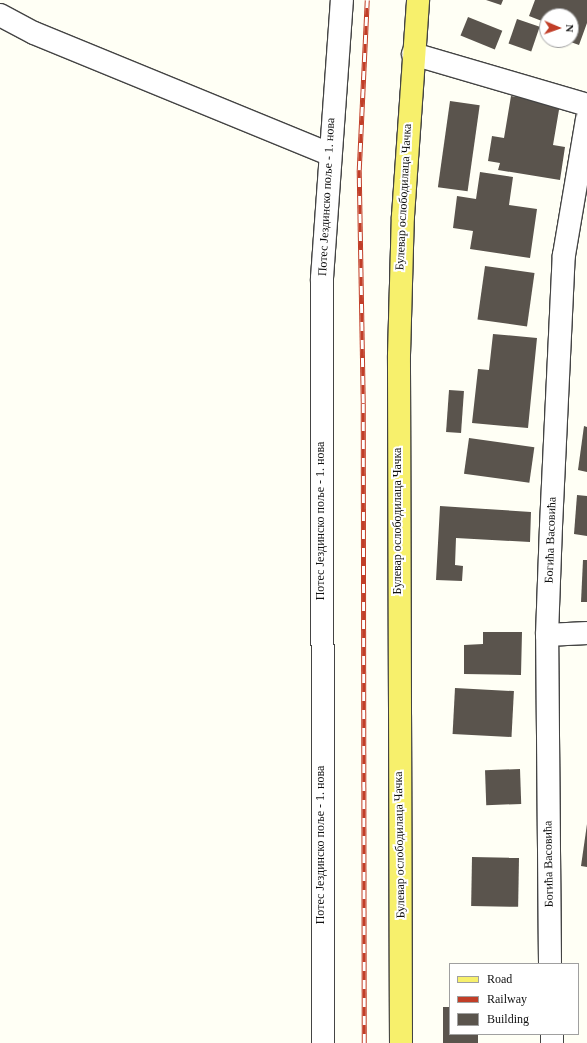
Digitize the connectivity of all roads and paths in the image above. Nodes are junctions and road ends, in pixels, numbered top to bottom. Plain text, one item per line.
1 (342, 0) edge
2 (418, 0) edge
3 (0, 15) edge
4 (413, 54) junction
5 (587, 105) edge
6 (587, 119) edge
7 (329, 154) junction
8 (587, 633) edge
9 (547, 635) junction
10 (550, 963) edge
11 (322, 1043) edge
12 (401, 1043) edge

1 - 7 street, Потес Јездинско поље - 1. нова
2 - 4 main road, Булевар ослободилаца Чачка
3 - 7 street
4 - 5 street
4 - 12 main road, Булевар ослободилаца Чачка
6 - 9 street, Богића Васовића
7 - 11 street, Потес Јездинско поље - 1. нова
8 - 9 street
9 - 10 street, Богића Васовића

